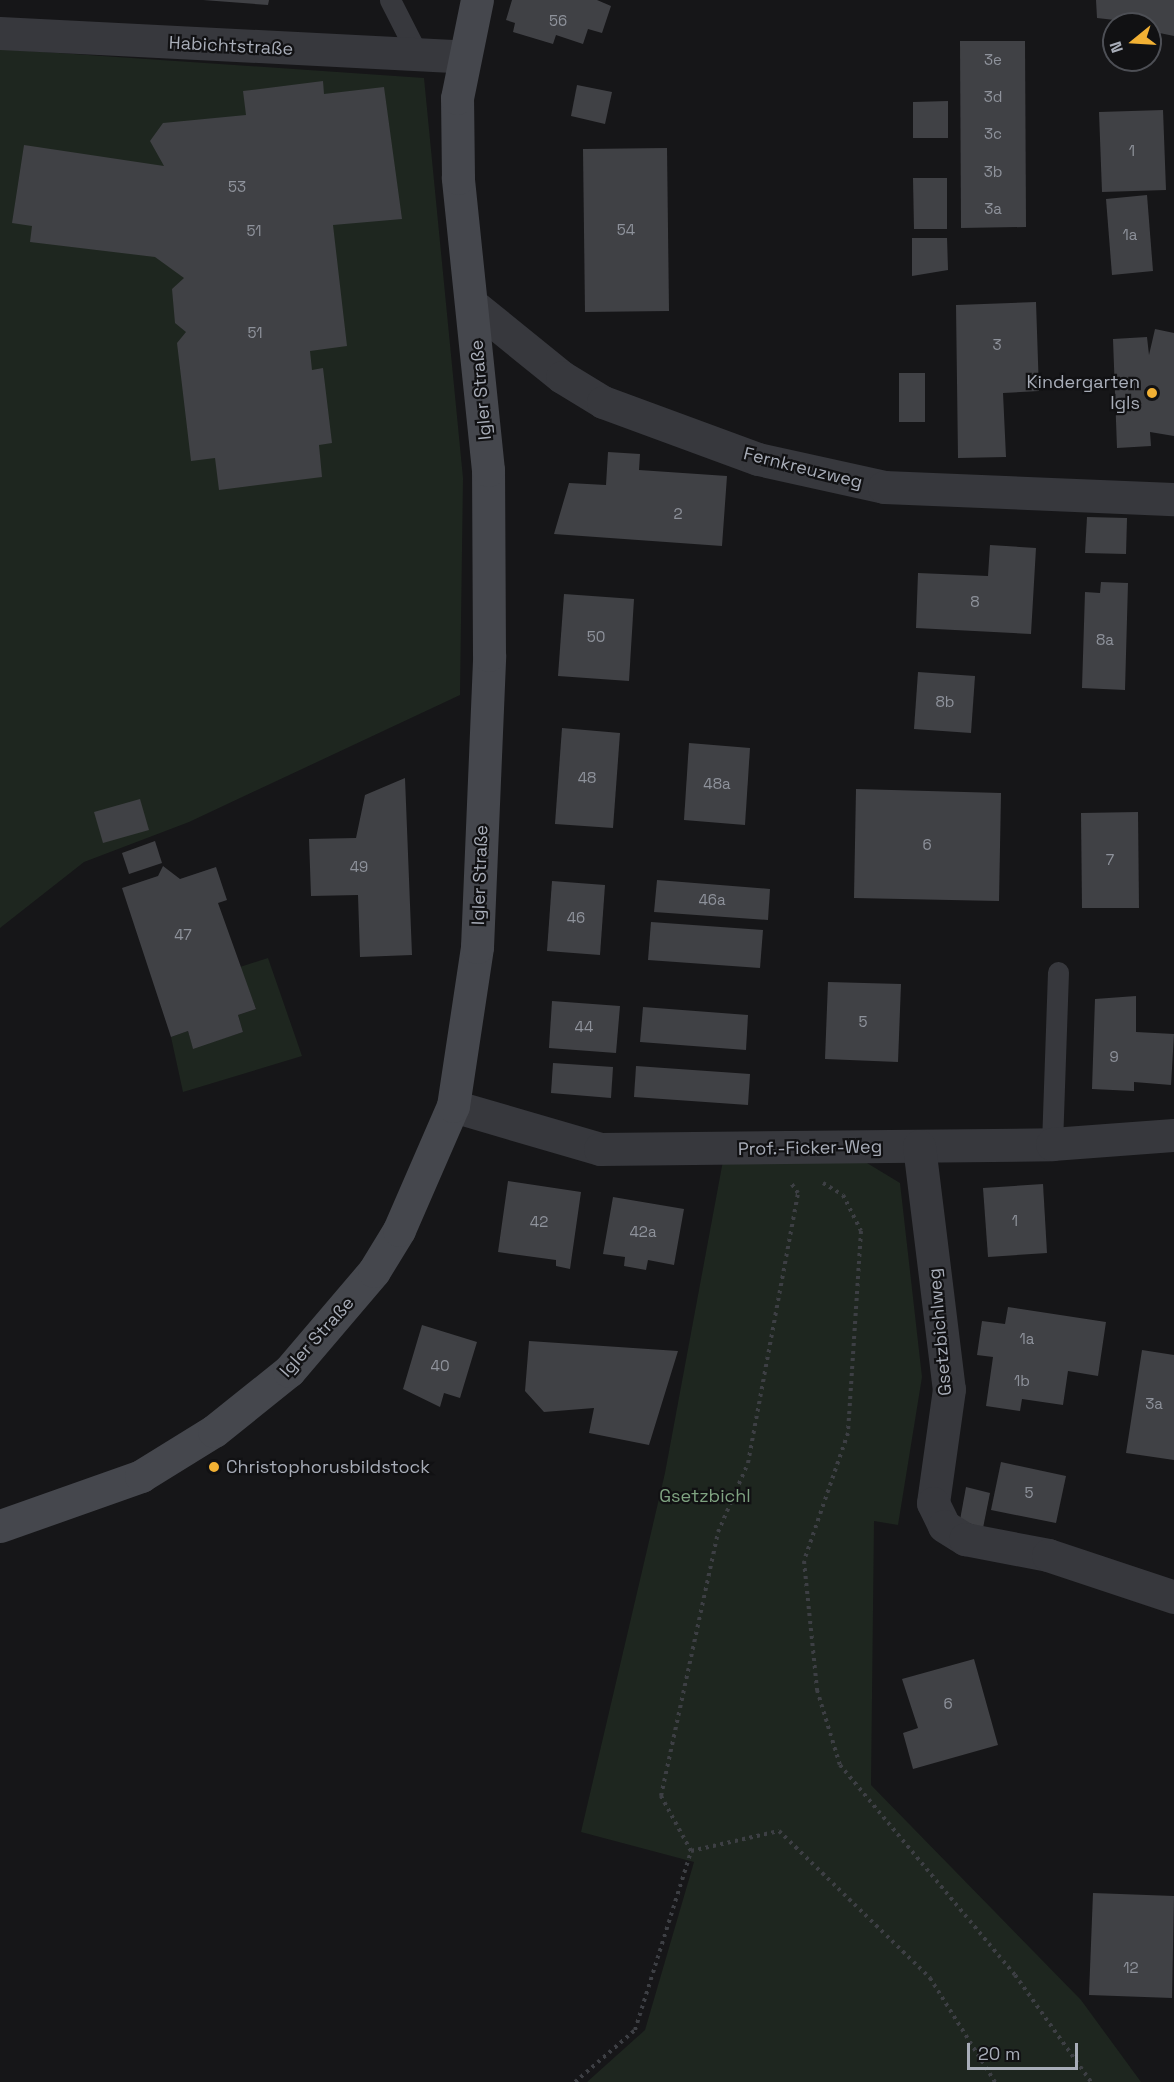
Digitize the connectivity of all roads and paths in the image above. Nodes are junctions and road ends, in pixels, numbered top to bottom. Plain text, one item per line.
1 (390, 0) edge
2 (477, 0) edge
3 (0, 33) edge
4 (418, 55) junction
5 (462, 56) junction
6 (473, 305) junction
7 (1174, 499) edge
8 (1058, 972) dead end
9 (453, 1106) junction
10 (1174, 1135) edge
11 (1052, 1144) junction
12 (919, 1146) junction
13 (766, 1149) junction
14 (814, 1178) dead end
15 (0, 1526) edge
16 (1174, 1597) edge
17 (691, 1851) junction
18 (575, 2082) edge
19 (995, 2082) edge
20 (1091, 2082) edge

1 - 4 lane
2 - 5 main road, Igler Straße
3 - 4 street, Habichtstraße
4 - 5 street, Habichtstraße
5 - 6 main road, Igler Straße
6 - 7 street, Fernkreuzweg
6 - 9 main road, Igler Straße
8 - 11 lane
9 - 13 street, Prof.-Ficker-Weg
9 - 15 main road, Igler Straße
10 - 11 street, Prof.-Ficker-Weg
11 - 12 street, Prof.-Ficker-Weg
12 - 13 street, Prof.-Ficker-Weg
12 - 16 street, Gsetzbichlweg
13 - 17 path
14 - 20 path
17 - 18 path
17 - 19 path

